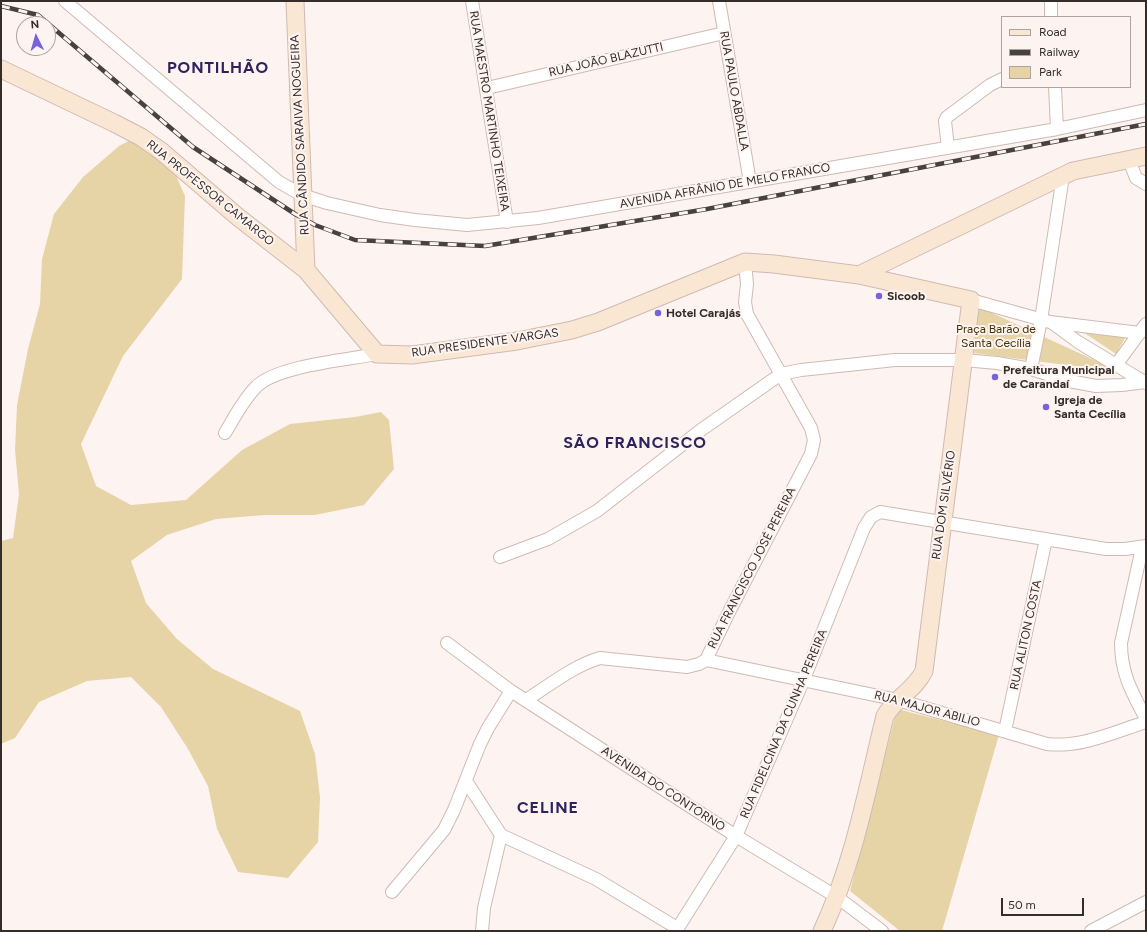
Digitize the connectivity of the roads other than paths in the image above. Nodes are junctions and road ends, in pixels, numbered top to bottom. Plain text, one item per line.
1 (65, 1) edge
2 (294, 1) edge
3 (472, 1) edge
4 (719, 1) edge
5 (1051, 1) edge
6 (1052, 16) edge
7 (724, 32) junction
8 (1, 69) edge
9 (1001, 80) edge
10 (487, 88) junction
11 (1055, 88) edge
12 (1146, 110) edge
13 (1057, 129) junction
14 (948, 148) junction
15 (1146, 156) edge
16 (1129, 160) junction
17 (1063, 176) junction
18 (750, 182) junction
19 (1146, 184) edge
20 (302, 195) junction
21 (506, 222) junction
22 (744, 262) junction
23 (306, 270) junction
24 (859, 275) junction
25 (971, 300) junction
26 (1045, 321) junction
27 (1143, 329) edge
28 (376, 354) junction
29 (964, 360) junction
30 (1116, 365) junction
31 (1031, 369) junction
32 (781, 374) junction
33 (1145, 382) edge
34 (225, 433) dead end
35 (942, 523) junction
36 (1046, 539) junction
37 (1144, 547) edge
38 (500, 557) dead end
39 (446, 643) dead end
40 (706, 660) junction
41 (804, 680) junction
42 (511, 691) junction
43 (526, 700) junction
44 (898, 700) junction
45 (1146, 719) edge
46 (1146, 722) edge
47 (1006, 731) junction
48 (466, 781) junction
49 (501, 834) junction
50 (736, 836) junction
51 (392, 892) dead end
52 (837, 897) junction
53 (1146, 902) edge
54 (677, 930) edge
55 (482, 931) edge
56 (822, 931) edge
57 (882, 931) edge
58 (1091, 931) edge

1 - 20 street, AVENIDA AFRÂNIO DE MELO FRANCO
2 - 20 main road, RUA CÂNDIDO SARAIVA NOGUEIRA
3 - 10 street, RUA MAESTRO MARTINHO TEIXEIRA
4 - 7 street, RUA PAULO ABDALLA
5 - 6 street
7 - 10 street, RUA JOÃO BLAZUTTI
7 - 18 street, RUA PAULO ABDALLA
8 - 23 main road, RUA PROFESSOR CAMARGO
9 - 14 street
10 - 21 street, RUA MAESTRO MARTINHO TEIXEIRA
11 - 13 street
12 - 13 street, AVENIDA AFRÂNIO DE MELO FRANCO
13 - 14 street, AVENIDA AFRÂNIO DE MELO FRANCO
14 - 18 street, AVENIDA AFRÂNIO DE MELO FRANCO
15 - 16 main road
16 - 17 main road
16 - 19 street
17 - 24 main road
17 - 26 street
18 - 21 street, AVENIDA AFRÂNIO DE MELO FRANCO
20 - 21 street, AVENIDA AFRÂNIO DE MELO FRANCO
20 - 23 main road, RUA CÂNDIDO SARAIVA NOGUEIRA
22 - 24 main road, RUA PRESIDENTE VARGAS
22 - 28 main road, RUA PRESIDENTE VARGAS
22 - 32 street
23 - 28 main road, RUA PROFESSOR CAMARGO
24 - 25 main road, RUA PRESIDENTE VARGAS
25 - 26 street
25 - 29 main road, RUA DOM SILVÉRIO
26 - 27 street
26 - 30 street
26 - 31 street
27 - 30 street
28 - 34 street, RUA PRESIDENTE VARGAS
29 - 31 street
29 - 32 street
29 - 35 main road, RUA DOM SILVÉRIO
30 - 33 street
31 - 33 street
32 - 38 street
32 - 40 street, RUA FRANCISCO JOSÉ PEREIRA
35 - 36 street
35 - 41 street, RUA FIDELCINA DA CUNHA PEREIRA
35 - 44 main road, RUA DOM SILVÉRIO
36 - 37 street
36 - 47 street, RUA ALITON COSTA
37 - 45 street
39 - 42 street, AVENIDA DO CONTORNO
40 - 41 street, RUA MAJOR ABILIO
40 - 43 street, RUA FRANCISCO JOSÉ PEREIRA
41 - 44 street, RUA MAJOR ABILIO
41 - 50 street, RUA FIDELCINA DA CUNHA PEREIRA
42 - 43 street, AVENIDA DO CONTORNO
42 - 48 street
43 - 50 street, AVENIDA DO CONTORNO
44 - 47 street, RUA MAJOR ABILIO
44 - 52 main road, RUA DOM SILVÉRIO
46 - 47 street, RUA MAJOR ABILIO
48 - 49 street
48 - 51 street
49 - 54 street
49 - 55 street
50 - 52 street, AVENIDA DO CONTORNO
50 - 54 street, RUA FIDELCINA DA CUNHA PEREIRA
52 - 56 main road, RUA DOM SILVÉRIO
52 - 57 street, AVENIDA DO CONTORNO
53 - 58 street

